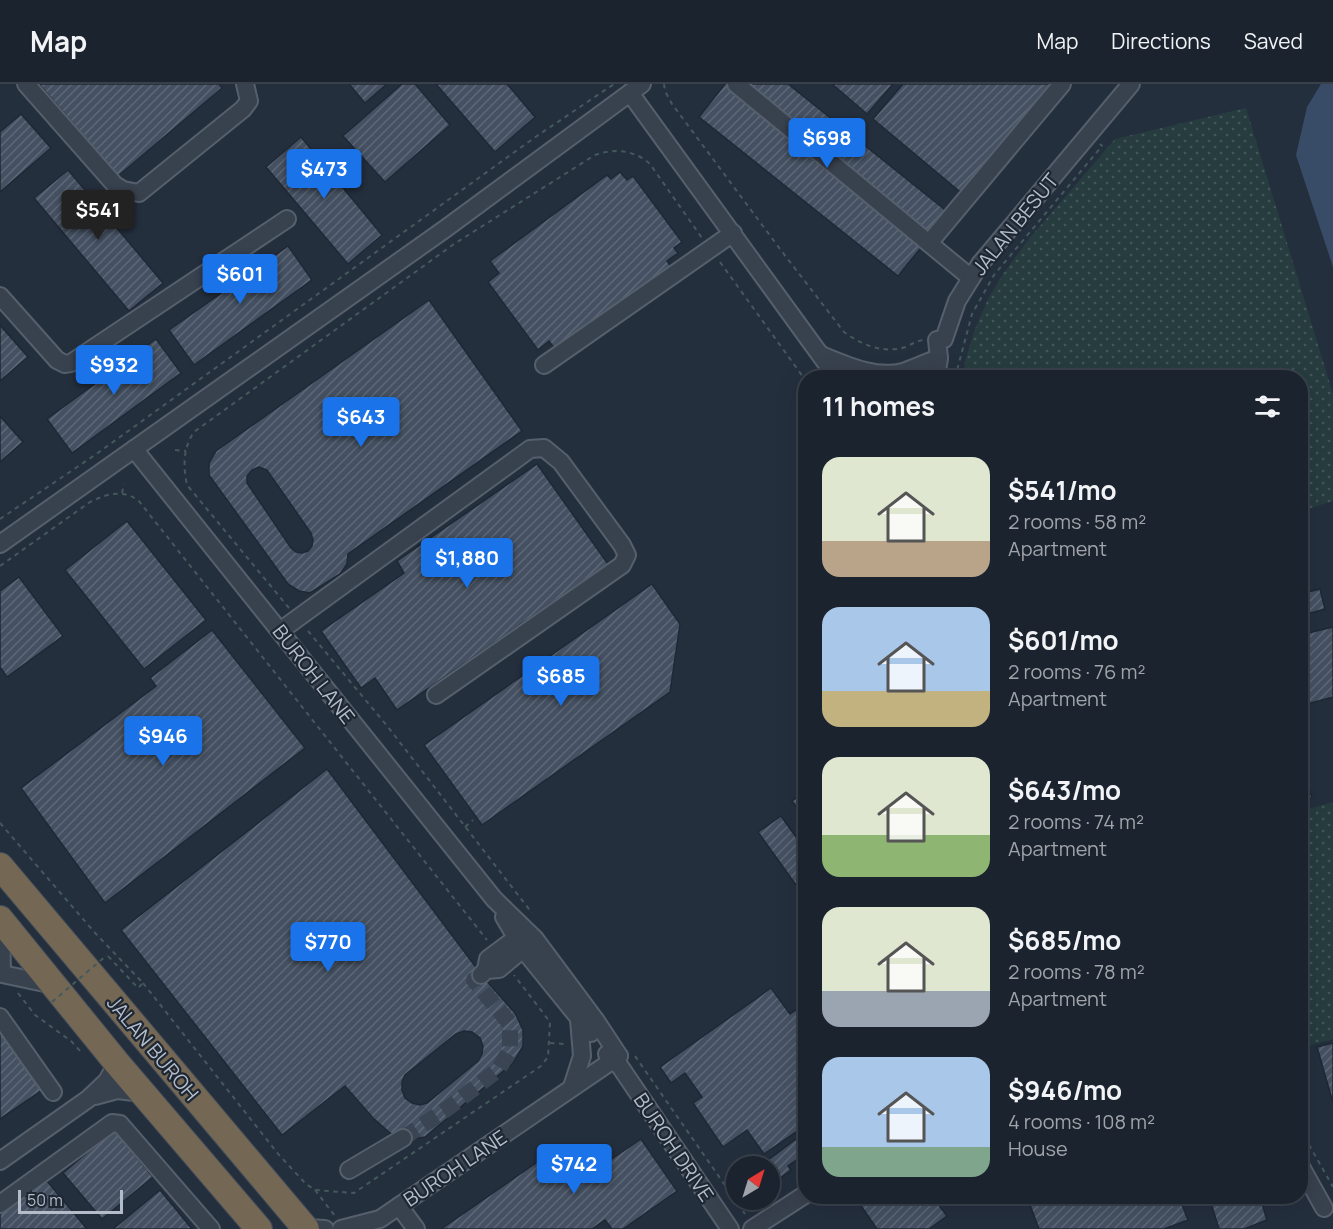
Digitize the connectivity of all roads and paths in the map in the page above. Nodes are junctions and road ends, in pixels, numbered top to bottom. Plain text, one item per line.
1 (26, 84) edge
2 (245, 84) edge
3 (614, 84) edge
4 (664, 84) edge
5 (736, 84) edge
6 (1062, 84) edge
7 (1131, 84) edge
8 (636, 88) edge
9 (1090, 134) junction
10 (287, 219) dead end
11 (733, 233) junction
12 (929, 243) junction
13 (710, 249) junction
14 (971, 278) junction
15 (0, 296) edge
16 (937, 340) junction
17 (821, 355) junction
18 (939, 358) junction
19 (544, 365) dead end
20 (798, 370) edge
21 (831, 370) edge
22 (855, 370) edge
23 (907, 370) edge
24 (937, 370) edge
25 (957, 370) edge
26 (134, 449) junction
27 (175, 450) dead end
28 (186, 451) junction
29 (124, 484) dead end
30 (122, 493) junction
31 (0, 519) edge
32 (0, 544) edge
33 (0, 566) edge
34 (298, 619) junction
35 (280, 631) junction
36 (436, 695) dead end
37 (473, 820) dead end
38 (0, 823) edge
39 (465, 826) junction
40 (1, 865) edge
41 (535, 917) dead end
42 (1, 920) edge
43 (525, 942) junction
44 (501, 958) junction
45 (484, 973) dead end
46 (2, 974) junction
47 (143, 983) junction
48 (53, 994) junction
49 (0, 1017) edge
50 (579, 1018) junction
51 (85, 1057) dead end
52 (620, 1058) junction
53 (117, 1063) junction
54 (572, 1087) junction
55 (53, 1092) dead end
56 (143, 1093) junction
57 (88, 1099) junction
58 (403, 1138) tunnel mouth
59 (1308, 1143) edge
60 (0, 1161) edge
61 (349, 1170) dead end
62 (1308, 1179) edge
63 (1333, 1187) edge
64 (315, 1190) junction
65 (798, 1199) edge
66 (0, 1204) edge
67 (399, 1206) junction
68 (1324, 1208) dead end
69 (377, 1224) edge
70 (753, 1228) edge
71 (212, 1229) edge
72 (259, 1229) edge
73 (312, 1229) edge
74 (343, 1229) edge
75 (416, 1229) edge
76 (730, 1229) edge

1 - 2 street
3 - 31 path
4 - 16 path
5 - 12 street
6 - 12 street
7 - 9 street, JALAN BESUT
8 - 11 street
8 - 26 street
9 - 14 street, JALAN BESUT
9 - 25 path
10 - 15 street
11 - 13 street
11 - 17 street
12 - 14 street
13 - 19 street
13 - 20 path
13 - 28 path
14 - 16 street, JALAN BESUT
16 - 18 street
17 - 21 street
17 - 22 street
18 - 23 street
18 - 24 street
26 - 32 street
26 - 35 street, BUROH LANE
27 - 28 path
28 - 34 path
29 - 30 path
30 - 33 path
30 - 44 path
34 - 35 street
34 - 36 street
34 - 39 path
35 - 43 street, BUROH LANE
37 - 39 path
38 - 47 path
39 - 41 path
40 - 73 highway, JALAN BUROH
42 - 46 street
42 - 48 highway, JALAN BUROH
43 - 44 street
43 - 50 street
43 - 52 street
44 - 45 street
44 - 64 path
46 - 48 street
46 - 51 path
47 - 48 path, bridge
47 - 64 path
48 - 53 highway, JALAN BUROH
49 - 55 street
50 - 52 street, BUROH DRIVE
50 - 54 street
52 - 54 street, BUROH LANE
52 - 70 path
52 - 76 street, BUROH DRIVE
53 - 56 highway, JALAN BUROH
53 - 57 street
54 - 67 street, BUROH LANE
56 - 57 street
56 - 72 highway, JALAN BUROH
57 - 60 street
58 - 61 street
59 - 63 path
62 - 68 street
64 - 74 path
65 - 70 street
66 - 71 street
67 - 69 street, BUROH LANE
67 - 75 street
69 - 74 street, BUROH LANE

